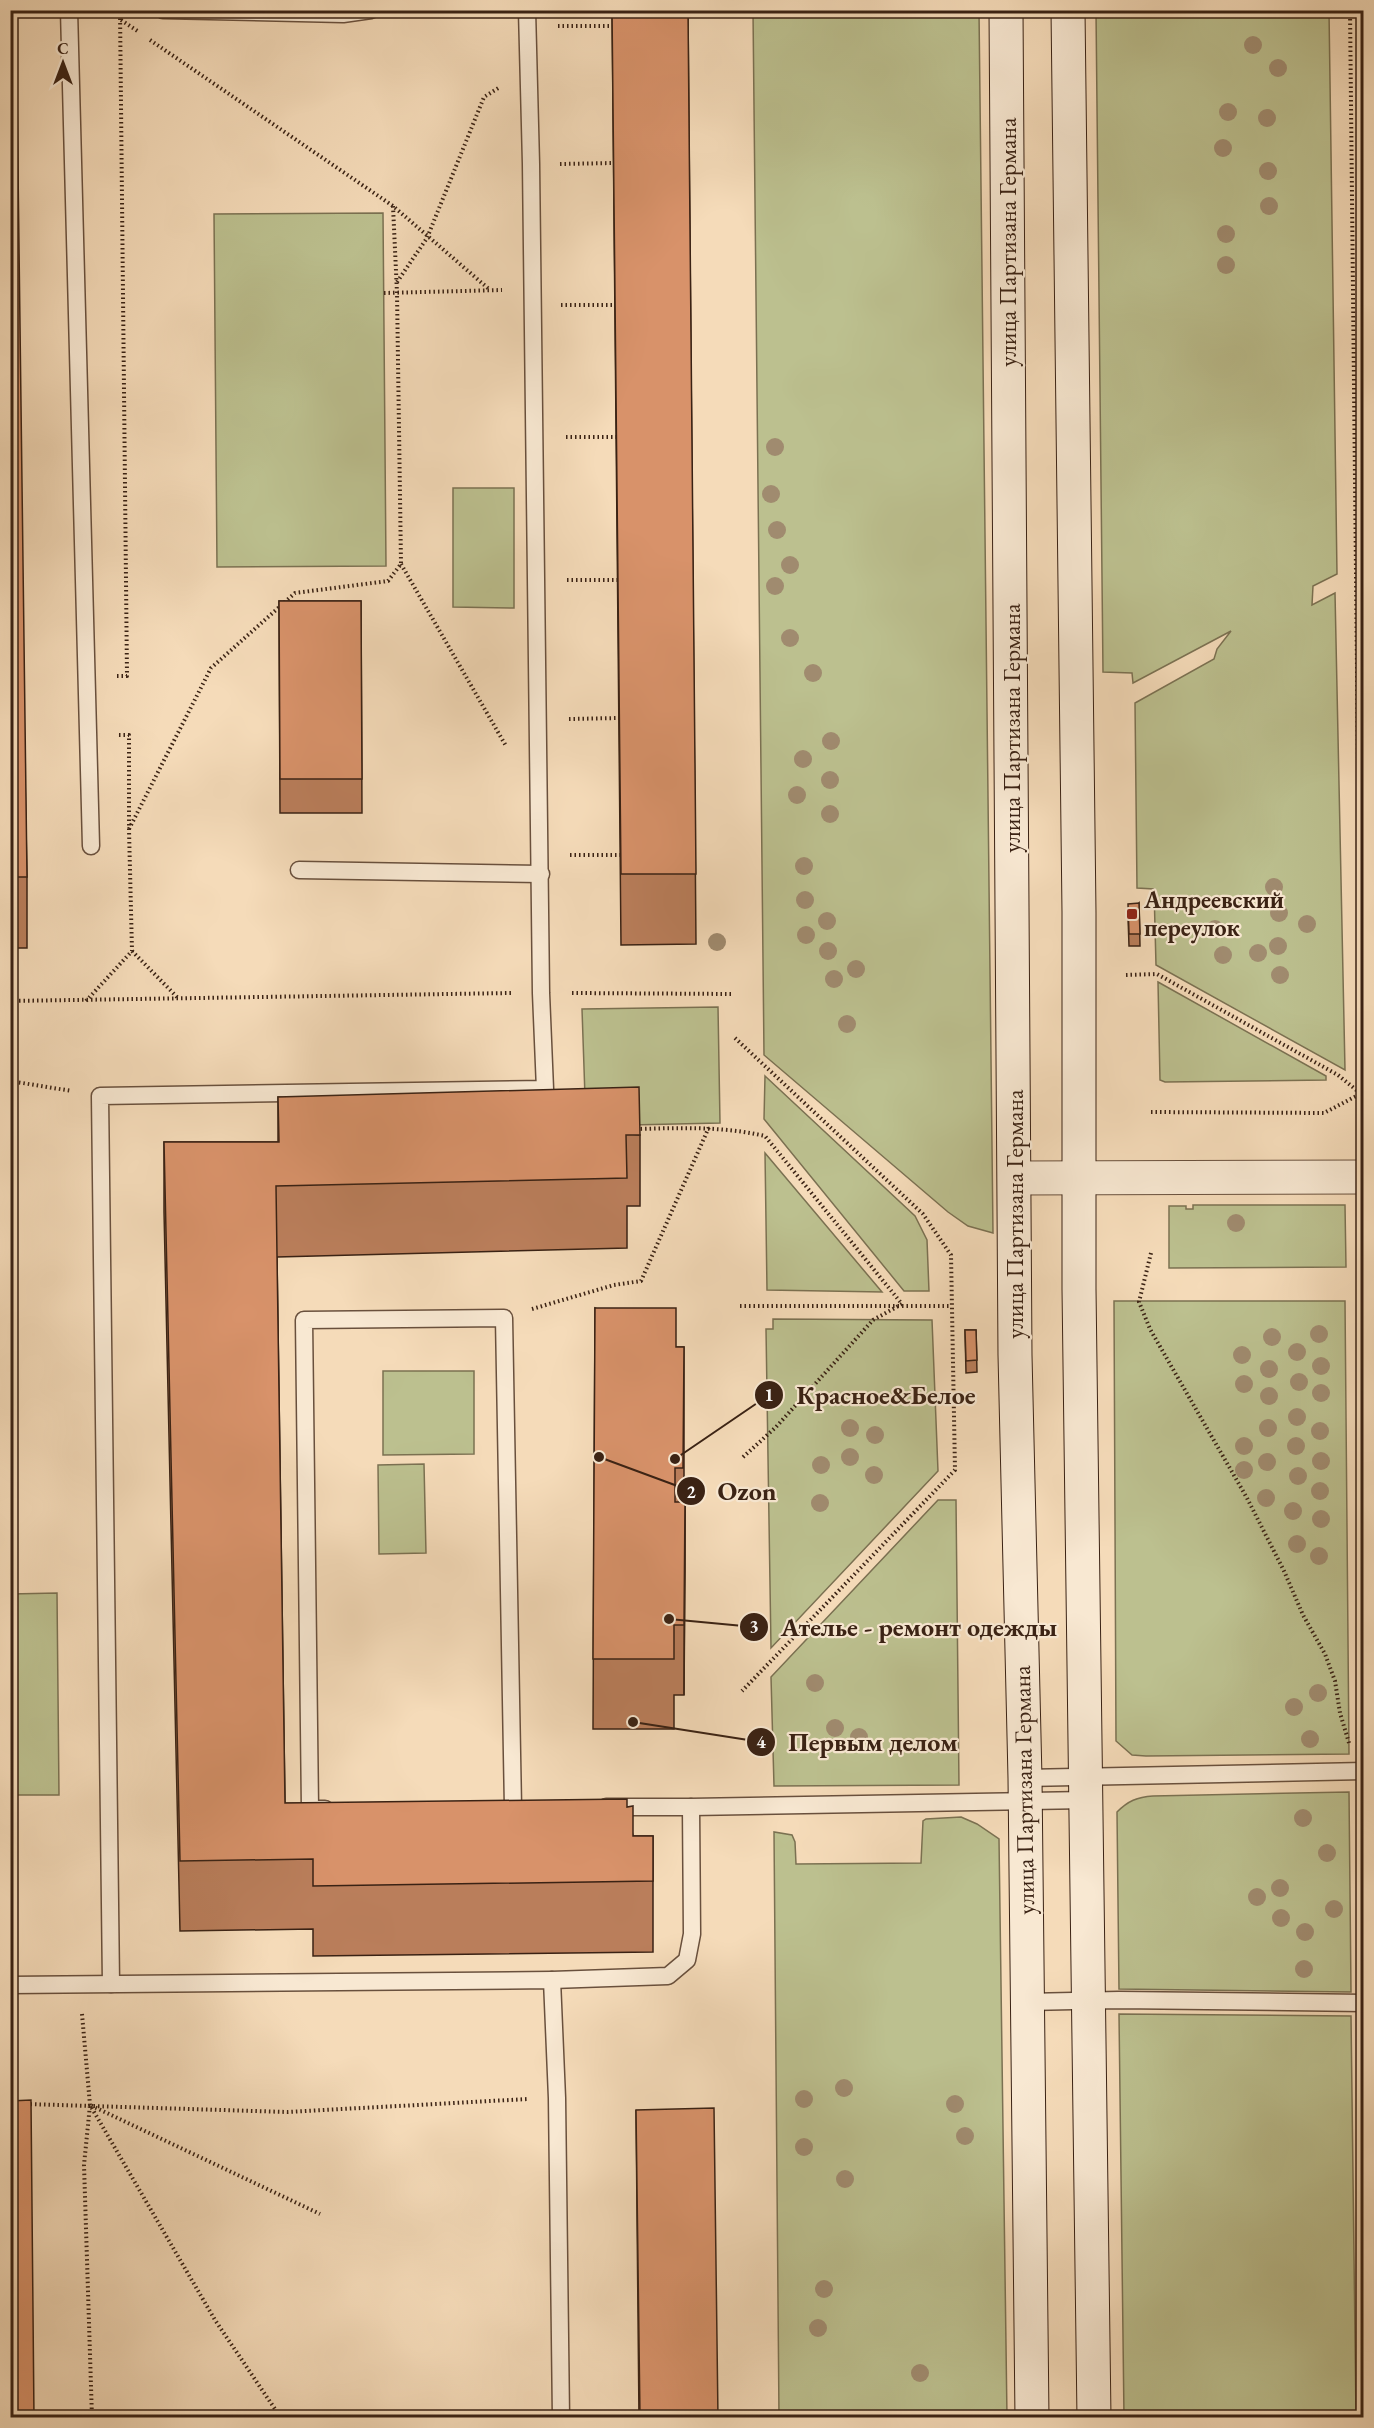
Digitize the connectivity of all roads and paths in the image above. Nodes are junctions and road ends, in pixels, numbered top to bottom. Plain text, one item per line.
1 (69, 10) edge
2 (120, 10) edge
3 (163, 10) edge
4 (371, 10) edge
5 (1006, 10) edge
6 (1068, 10) edge
7 (1350, 10) edge
8 (528, 18) edge
9 (120, 19) junction
10 (612, 26) edge
11 (139, 32) dead end
12 (149, 39) dead end
13 (530, 66) junction
14 (613, 163) edge
15 (531, 164) junction
16 (393, 206) junction
17 (427, 238) junction
18 (396, 282) junction
19 (490, 290) junction
20 (384, 293) dead end
21 (397, 293) junction
22 (533, 298) junction
23 (615, 305) edge
24 (535, 437) junction
25 (616, 437) edge
26 (401, 564) junction
27 (536, 580) junction
28 (617, 580) edge
29 (107, 676) dead end
30 (619, 718) edge
31 (538, 719) junction
32 (108, 735) dead end
33 (539, 804) junction
34 (129, 830) junction
35 (91, 846) dead end
36 (620, 855) edge
37 (540, 856) junction
38 (298, 870) dead end
39 (541, 874) junction
40 (132, 951) junction
41 (1126, 975) dead end
42 (542, 993) junction
43 (733, 994) dead end
44 (179, 999) junction
45 (10, 1001) edge
46 (86, 1001) junction
47 (735, 1038) dead end
48 (10, 1081) edge
49 (1362, 1093) edge
50 (100, 1096) junction
51 (1151, 1112) dead end
52 (709, 1127) junction
53 (630, 1129) edge
54 (1362, 1143) dead end
55 (1015, 1178) junction
56 (1079, 1178) junction
57 (1363, 1191) edge
58 (1151, 1253) dead end
59 (1364, 1274) edge
60 (902, 1304) junction
61 (740, 1306) dead end
62 (951, 1306) junction
63 (504, 1318) junction
64 (741, 1459) dead end
65 (742, 1691) dead end
66 (1356, 1751) dead end
67 (1364, 1771) edge
68 (1086, 1788) junction
69 (1025, 1790) junction
70 (591, 1807) edge
71 (691, 1807) junction
72 (513, 1808) edge
73 (346, 1809) edge
74 (552, 1980) junction
75 (111, 1984) junction
76 (10, 1985) edge
77 (1090, 2000) junction
78 (1026, 2002) junction
79 (1364, 2003) edge
80 (83, 2031) dead end
81 (557, 2098) junction
82 (22, 2104) edge
83 (90, 2105) junction
84 (320, 2214) dead end
85 (92, 2418) edge
86 (281, 2418) edge
87 (561, 2418) edge
88 (1032, 2418) edge
89 (1094, 2418) edge

1 - 35 lane
2 - 9 path
3 - 4 lane
5 - 55 main road, улица Партизана Германа
6 - 56 main road
7 - 49 path
8 - 10 path
8 - 13 lane
9 - 11 path
9 - 29 path
12 - 16 path
13 - 15 lane
13 - 17 path
14 - 15 path
15 - 22 lane
16 - 17 path
16 - 18 path
17 - 18 path
17 - 19 path
18 - 21 path
19 - 21 path
19 - 22 path
20 - 21 path
21 - 26 path
22 - 23 path
22 - 24 lane
24 - 25 path
24 - 27 lane
26 - 33 path
26 - 34 path
27 - 28 path
27 - 31 lane
30 - 31 path
31 - 33 lane
32 - 34 path
33 - 37 lane
34 - 40 path
36 - 37 path
37 - 39 lane
38 - 39 lane
39 - 42 lane
40 - 44 path
40 - 46 path
41 - 49 path
42 - 43 path
42 - 44 path
42 - 50 lane
44 - 46 path
45 - 46 path
47 - 62 path
48 - 50 path
49 - 51 path
49 - 54 path
50 - 75 lane
52 - 53 path
52 - 60 path
52 - 63 path
55 - 56 main road
55 - 69 main road, улица Партизана Германа
56 - 57 main road
56 - 68 main road
57 - 59 path
58 - 66 path
60 - 61 path
60 - 62 path
60 - 64 path
62 - 65 path
63 - 72 lane
63 - 73 lane
67 - 68 lane
68 - 69 lane
68 - 69 lane
68 - 77 main road
69 - 71 lane
69 - 78 main road, улица Партизана Германа
70 - 71 lane
71 - 74 lane
74 - 75 lane
74 - 81 lane
75 - 76 lane
77 - 78 lane
77 - 79 lane
77 - 89 main road
78 - 88 main road, улица Партизана Германа
80 - 83 path
81 - 83 path
81 - 87 lane
82 - 83 path
83 - 84 path
83 - 85 path
83 - 86 path

